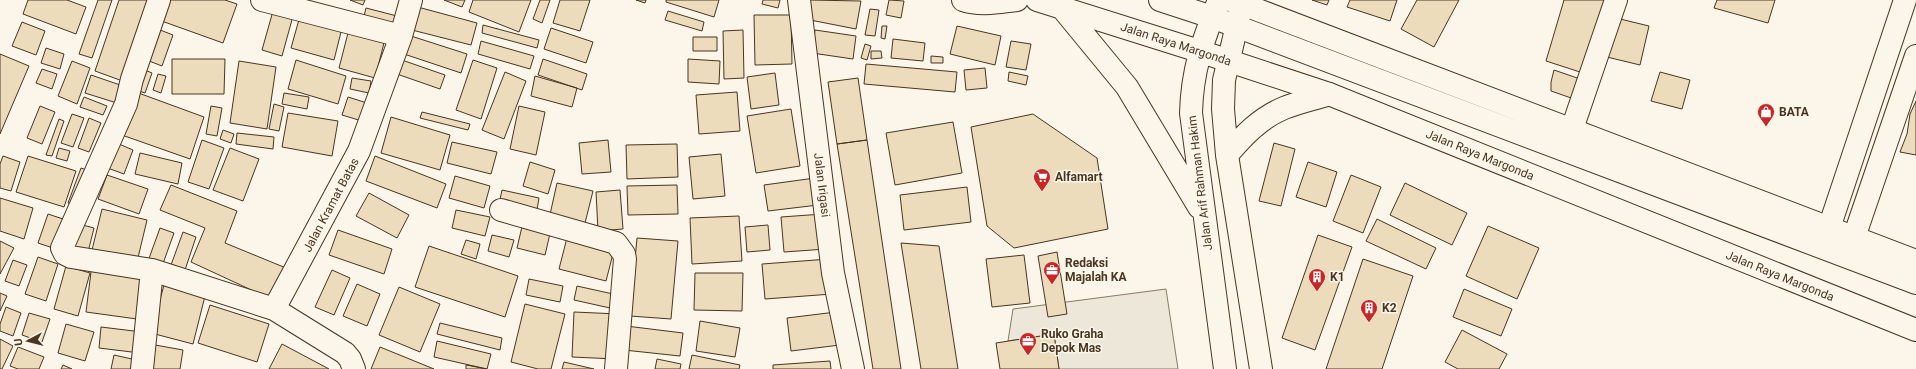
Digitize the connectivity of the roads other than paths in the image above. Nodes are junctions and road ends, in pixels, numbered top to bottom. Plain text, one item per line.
1 (159, 0) edge
2 (262, 0) edge
3 (411, 0) edge
4 (799, 0) edge
5 (963, 0) edge
6 (1017, 0) edge
7 (1037, 0) edge
8 (1160, 0) edge
9 (1616, 0) edge
10 (1904, 0) edge
11 (1244, 3) edge
12 (1062, 8) junction
13 (1216, 8) edge
14 (1238, 26) junction
15 (401, 36) junction
16 (1199, 51) junction
17 (1916, 56) edge
18 (1230, 61) junction
19 (1329, 94) junction
20 (1572, 130) junction
21 (1227, 155) junction
22 (502, 210) dead end
23 (1204, 217) junction
24 (1826, 237) junction
25 (1851, 247) junction
26 (1916, 261) edge
27 (152, 270) junction
28 (1916, 283) edge
29 (274, 309) junction
30 (1916, 330) edge
31 (142, 369) edge
32 (354, 369) edge
33 (616, 369) edge
34 (853, 369) edge
35 (1225, 369) edge
36 (1261, 369) edge

1 - 27 main road
2 - 15 main road
3 - 15 main road, Jalan Kramat Batas
4 - 34 main road, Jalan Irigasi
5 - 6 main road
7 - 12 main road, Jalan Raya Margonda
8 - 13 main road
9 - 20 main road
10 - 24 main road
11 - 14 main road
11 - 20 main road
12 - 16 main road, Jalan Raya Margonda
12 - 23 main road
13 - 14 main road
13 - 16 main road, Jalan Arif Rahman Hakim
14 - 18 main road
14 - 24 main road
15 - 29 main road, Jalan Kramat Batas
16 - 18 main road, Jalan Raya Margonda
16 - 23 main road, Jalan Arif Rahman Hakim
17 - 25 main road
18 - 19 main road, Jalan Raya Margonda
18 - 21 main road
19 - 21 main road
19 - 30 main road, Jalan Raya Margonda
20 - 24 main road
21 - 36 main road
22 - 33 main road
23 - 35 main road, Jalan Arif Rahman Hakim
24 - 25 main road
25 - 26 main road
25 - 28 main road
27 - 29 main road
27 - 31 main road
29 - 32 main road

